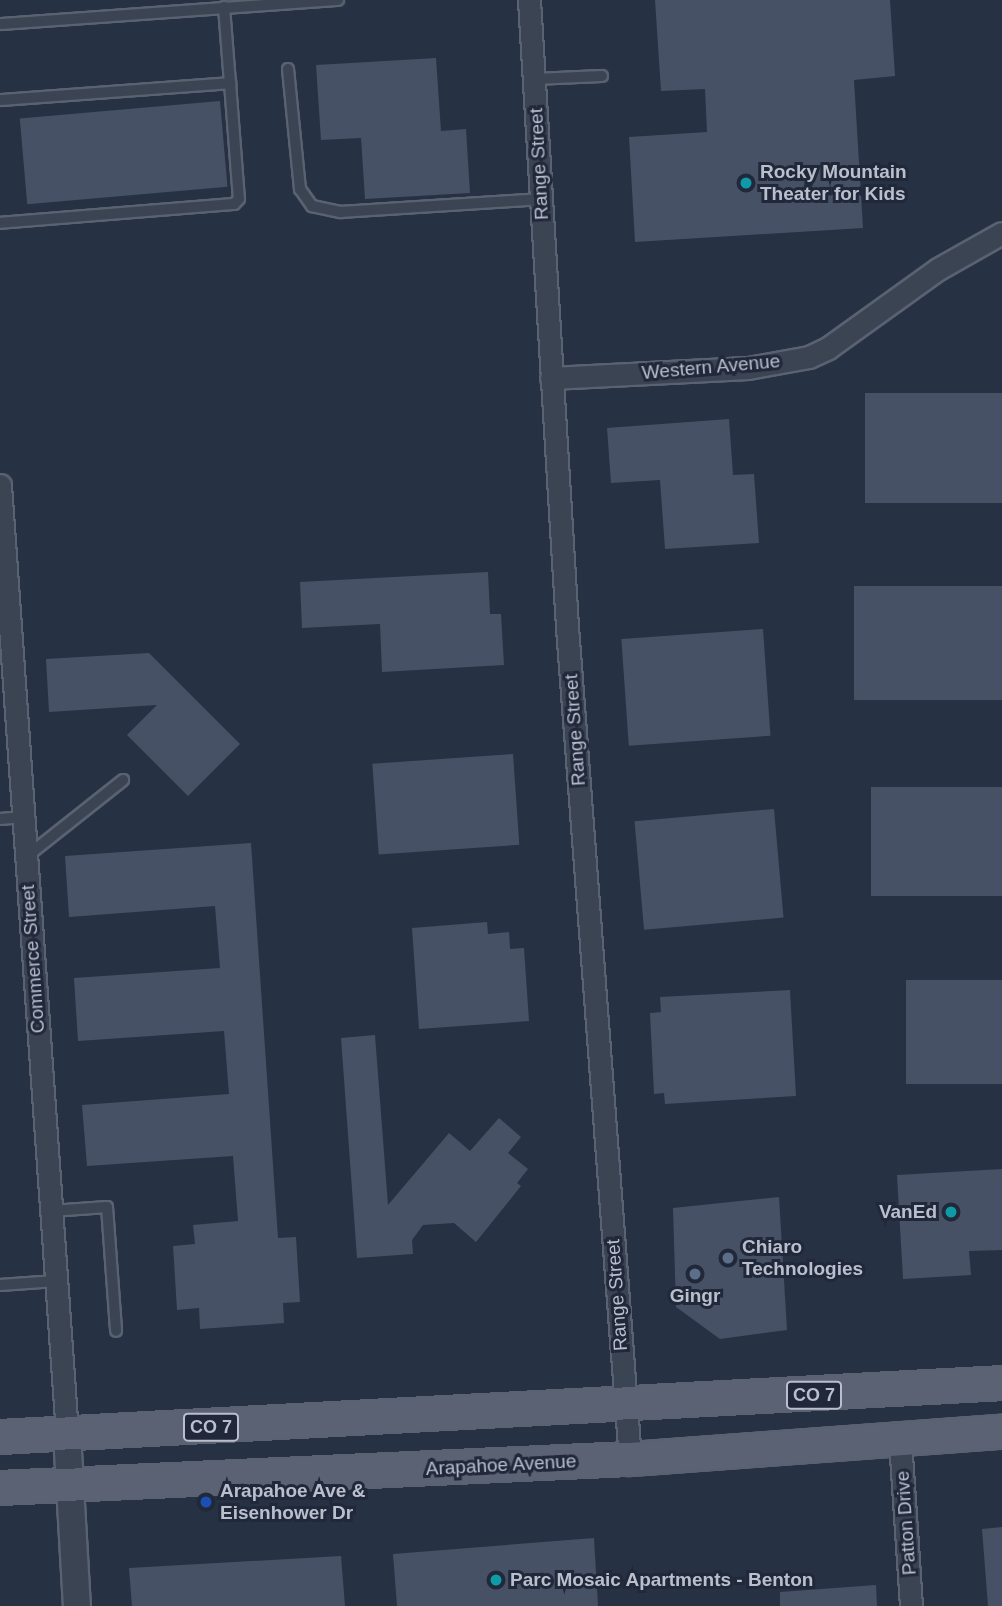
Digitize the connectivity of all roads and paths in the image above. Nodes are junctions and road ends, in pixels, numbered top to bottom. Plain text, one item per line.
1 (338, 0) edge
2 (529, 0) edge
3 (224, 7) junction
4 (0, 24) edge
5 (288, 69) dead end
6 (602, 76) dead end
7 (534, 79) junction
8 (230, 83) junction
9 (0, 100) edge
10 (542, 199) junction
11 (0, 223) edge
12 (1002, 233) edge
13 (551, 378) junction
14 (0, 485) edge
15 (6, 643) edge
16 (123, 780) dead end
17 (24, 817) junction
18 (0, 819) edge
19 (26, 857) junction
20 (51, 1211) junction
21 (56, 1281) junction
22 (0, 1285) edge
23 (116, 1331) dead end
24 (1002, 1383) edge
25 (625, 1407) junction
26 (1002, 1432) edge
27 (67, 1434) junction
28 (0, 1437) edge
29 (900, 1440) junction
30 (630, 1459) junction
31 (70, 1485) junction
32 (0, 1488) edge
33 (77, 1606) edge
34 (911, 1606) edge

1 - 3 lane
2 - 7 street, Range Street
3 - 4 lane
3 - 8 lane
5 - 10 lane
6 - 7 lane
7 - 10 street, Range Street
8 - 9 lane
8 - 11 lane
10 - 13 street, Range Street
12 - 13 street, Western Avenue
13 - 25 street, Range Street
14 - 15 street, Commerce Street
15 - 17 street, Commerce Street
16 - 19 lane
17 - 18 lane
17 - 19 street, Commerce Street
19 - 20 street, Commerce Street
20 - 21 street, Commerce Street
20 - 23 lane
21 - 22 lane
21 - 27 street, Commerce Street
24 - 25 main road, CO 7
25 - 27 main road, CO 7
25 - 30 street, Range Street
26 - 29 main road, Arapahoe Avenue
27 - 28 main road, CO 7
27 - 31 street
29 - 30 main road, Arapahoe Avenue
29 - 34 street, Patton Drive
30 - 31 main road, Arapahoe Avenue
31 - 32 main road, Arapahoe Avenue
31 - 33 street

